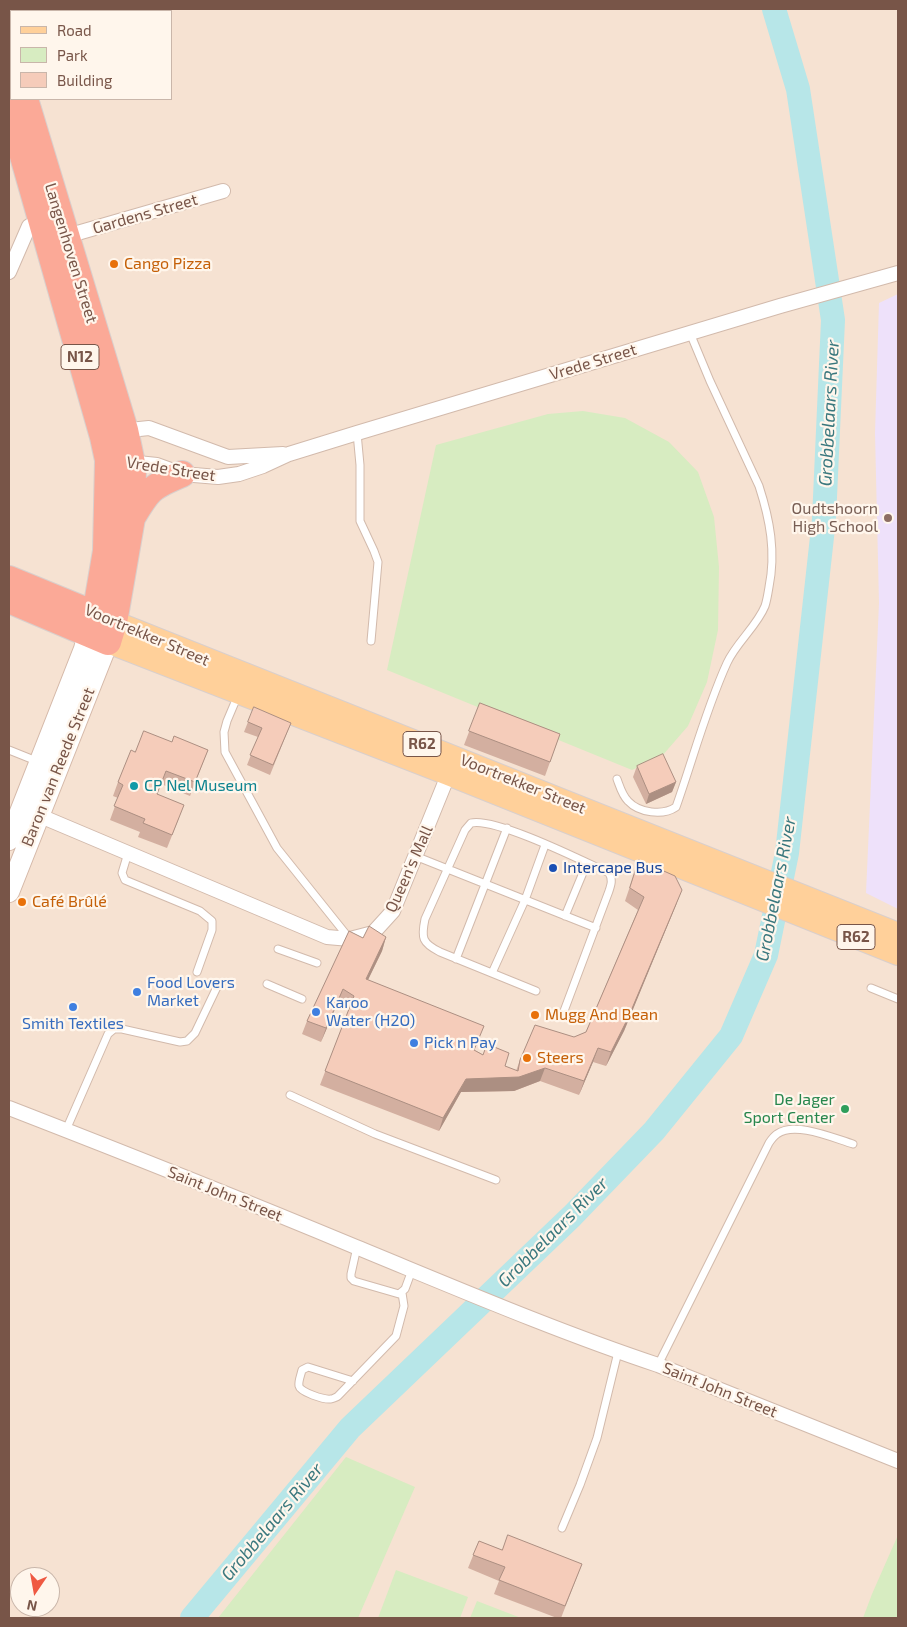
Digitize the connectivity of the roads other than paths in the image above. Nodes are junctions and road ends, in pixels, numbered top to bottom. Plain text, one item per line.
1 (25, 100) edge
2 (9, 107) edge
3 (223, 191) dead end
4 (40, 221) junction
5 (66, 236) junction
6 (9, 272) edge
7 (898, 273) edge
8 (690, 333) junction
9 (357, 433) junction
10 (117, 447) junction
11 (289, 454) junction
12 (182, 474) junction
13 (132, 518) junction
14 (9, 578) edge
15 (9, 600) edge
16 (101, 627) junction
17 (371, 641) dead end
18 (239, 692) junction
19 (9, 750) edge
20 (39, 762) junction
21 (452, 766) junction
22 (618, 780) dead end
23 (38, 815) junction
24 (506, 828) junction
25 (9, 840) edge
26 (545, 845) junction
27 (128, 853) junction
28 (415, 856) junction
29 (587, 864) junction
30 (447, 869) junction
31 (485, 884) junction
32 (9, 892) edge
33 (525, 900) junction
34 (819, 912) junction
35 (565, 916) junction
36 (596, 928) junction
37 (898, 934) edge
38 (350, 940) junction
39 (278, 949) dead end
40 (898, 954) edge
41 (456, 959) junction
42 (317, 963) dead end
43 (197, 972) dead end
44 (492, 973) junction
45 (267, 984) dead end
46 (217, 988) dead end
47 (871, 988) dead end
48 (536, 992) dead end
49 (302, 999) dead end
50 (898, 999) edge
51 (564, 1011) dead end
52 (290, 1095) dead end
53 (9, 1108) edge
54 (66, 1130) junction
55 (852, 1144) dead end
56 (496, 1180) dead end
57 (357, 1247) junction
58 (412, 1270) junction
59 (402, 1293) junction
60 (618, 1352) junction
61 (658, 1365) junction
62 (353, 1381) junction
63 (898, 1461) edge
64 (562, 1528) dead end

1 - 5 highway, Langenhoven Street / N12
2 - 4 highway, Langenhoven Street / N12
3 - 5 street, Gardens Street
4 - 5 street
4 - 6 street
4 - 10 highway, Langenhoven Street / N12
5 - 10 highway, Langenhoven Street / N12
7 - 8 street, Vrede Street
8 - 9 street, Vrede Street
8 - 22 lane
9 - 11 street, Vrede Street
9 - 17 lane
10 - 11 street, Vrede Street
10 - 12 street, Vrede Street
10 - 13 highway, Langenhoven Street / N12
10 - 16 highway, Langenhoven Street / N12
11 - 12 street, Vrede Street
12 - 13 highway
13 - 16 highway, Langenhoven Street / N12
14 - 16 highway, Voortrekker Street
15 - 16 highway, Voortrekker Street
16 - 18 main road, Voortrekker Street / R62
16 - 20 main road, Baron van Reede Street
16 - 21 main road, Voortrekker Street / R62
16 - 23 main road, Baron van Reede Street
18 - 21 main road, Voortrekker Street / R62
18 - 38 lane
19 - 20 lane
20 - 25 main road, Baron van Reede Street
21 - 28 street, Queen's Mall
21 - 34 main road, Voortrekker Street / R62
23 - 27 street, Queen's Mall
23 - 32 main road, Baron van Reede Street
24 - 26 lane
24 - 30 lane
24 - 31 lane
26 - 29 lane
26 - 33 lane
27 - 38 street, Queen's Mall
27 - 43 lane
28 - 30 lane
28 - 38 street, Queen's Mall
29 - 35 lane
29 - 36 lane
30 - 31 lane
30 - 41 lane
31 - 33 lane
31 - 41 lane
33 - 35 lane
33 - 44 lane
34 - 37 main road, Voortrekker Street / R62
34 - 40 main road, Voortrekker Street / R62
35 - 36 lane
36 - 51 lane
39 - 42 lane
41 - 44 lane
44 - 48 lane
45 - 49 lane
46 - 54 lane
47 - 50 lane
52 - 56 lane
53 - 54 street, Saint John Street
54 - 57 street, Saint John Street
55 - 61 lane
57 - 58 street, Saint John Street
57 - 59 lane
58 - 59 lane
58 - 60 street, Saint John Street
59 - 62 lane
60 - 61 street, Saint John Street
60 - 64 lane
61 - 63 street, Saint John Street
62 - 62 lane

